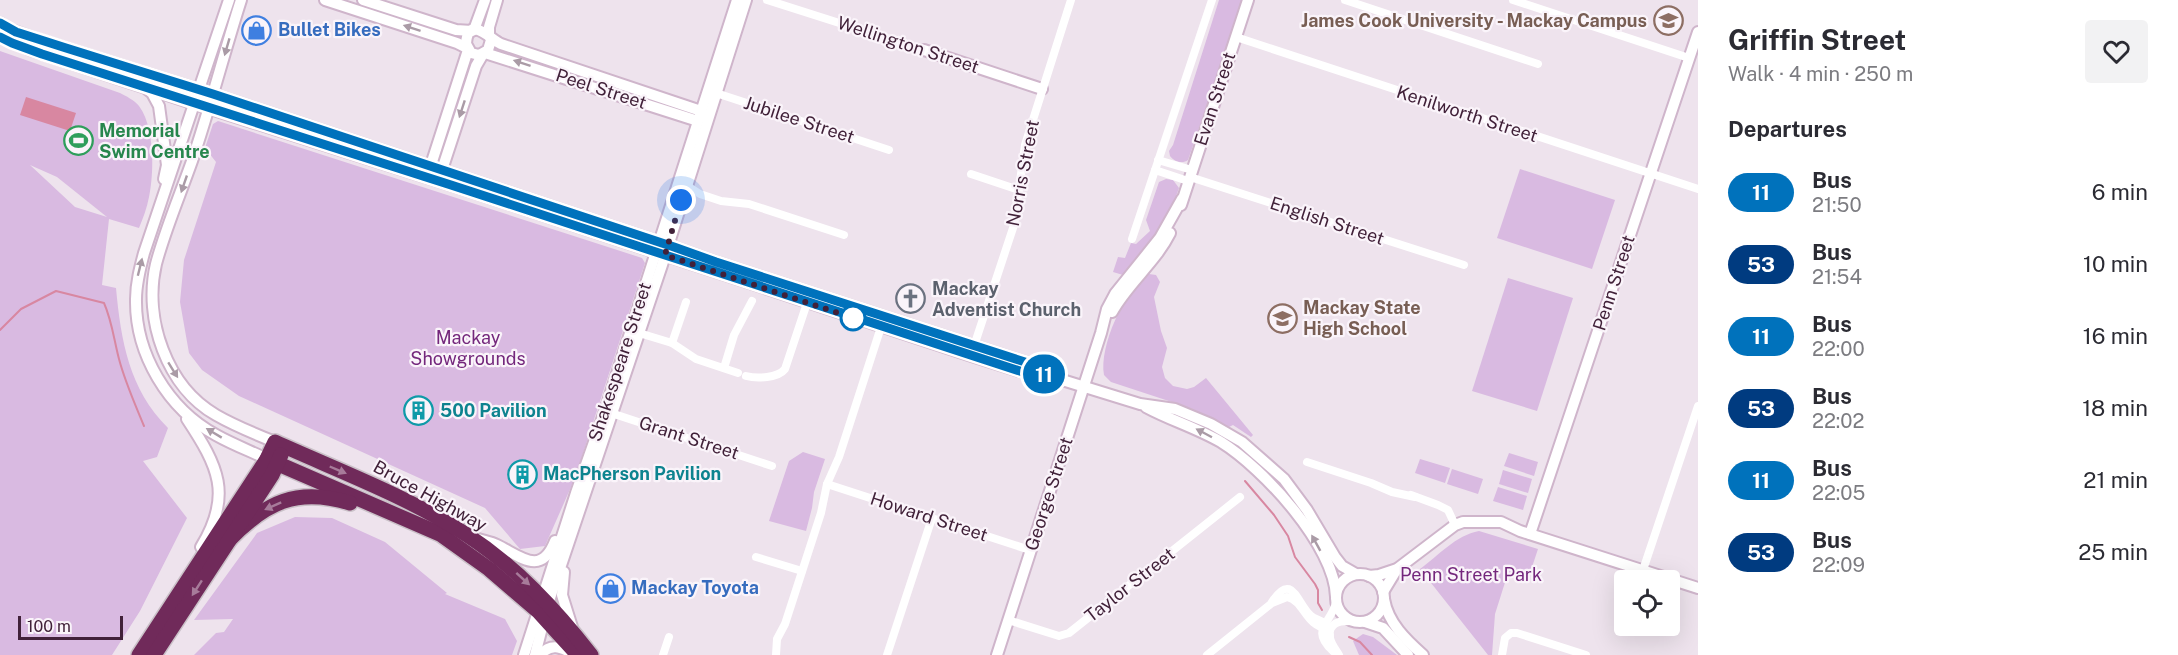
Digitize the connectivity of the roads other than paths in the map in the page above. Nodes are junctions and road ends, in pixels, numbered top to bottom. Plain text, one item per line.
1 (229, 0) edge
2 (241, 0) edge
3 (325, 0) edge
4 (485, 0) edge
5 (497, 0) edge
6 (767, 0) edge
7 (772, 0) edge
8 (1071, 0) edge
9 (1212, 0) edge
10 (1248, 0) edge
11 (1345, 0) edge
12 (1513, 0) edge
13 (742, 1) edge
14 (366, 5) edge
15 (0, 23) edge
16 (473, 31) junction
17 (1698, 32) edge
18 (0, 37) edge
19 (1236, 37) junction
20 (490, 38) junction
21 (0, 44) edge
22 (467, 49) junction
23 (924, 50) joint
24 (42, 54) junction
25 (484, 54) junction
26 (1689, 57) junction
27 (1538, 64) dead end
28 (142, 86) junction
29 (1042, 89) junction
30 (200, 90) junction
31 (712, 92) junction
32 (213, 94) junction
33 (195, 104) junction
34 (209, 108) junction
35 (686, 111) junction
36 (703, 113) junction
37 (889, 150) dead end
38 (1158, 159) junction
39 (1155, 170) junction
40 (1650, 173) junction
41 (435, 174) junction
42 (971, 174) dead end
43 (1190, 176) junction
44 (687, 180) junction
45 (1698, 189) edge
46 (1019, 190) junction
47 (700, 194) junction
48 (681, 200) junction
49 (154, 223) junction
50 (844, 235) dead end
51 (1132, 239) dead end
52 (662, 248) junction
53 (1150, 258) joint
54 (1464, 265) dead end
55 (752, 301) dead end
56 (686, 302) dead end
57 (807, 303) junction
58 (883, 322) junction
59 (639, 333) junction
60 (672, 343) junction
61 (973, 351) junction
62 (724, 368) junction
63 (1084, 387) junction
64 (175, 401) junction
65 (1140, 404) junction
66 (1698, 406) edge
67 (609, 412) junction
68 (280, 444) junction
69 (272, 461) junction
70 (1307, 462) dead end
71 (772, 465) dead end
72 (827, 484) junction
73 (576, 493) junction
74 (1240, 497) dead end
75 (932, 518) junction
76 (1455, 525) junction
77 (1525, 532) junction
78 (467, 535) junction
79 (229, 540) junction
80 (1030, 550) junction
81 (465, 553) junction
82 (565, 554) junction
83 (756, 557) dead end
84 (1397, 569) junction
85 (1643, 570) joint
86 (802, 571) junction
87 (1356, 574) junction
88 (1369, 576) junction
89 (1680, 582) edge
90 (1698, 588) edge
91 (1383, 595) junction
92 (1336, 600) junction
93 (544, 607) junction
94 (1008, 620) junction
95 (1351, 621) junction
96 (1365, 622) junction
97 (1326, 627) junction
98 (153, 631) junction
99 (574, 634) junction
100 (669, 637) dead end
101 (139, 655) edge
102 (154, 655) edge
103 (524, 655) edge
104 (538, 655) edge
105 (577, 655) edge
106 (591, 655) edge
107 (663, 655) edge
108 (776, 655) edge
109 (887, 655) edge
110 (997, 655) edge
111 (1207, 655) edge
112 (1339, 655) edge
113 (1408, 655) edge
114 (1423, 655) edge
115 (1502, 655) edge
116 (1586, 655) edge

1 - 30 street
2 -> 32 street
3 - 14 street
4 - 16 street
5 - 20 street
6 - 7 street, Wellington Street
7 - 23 street, Wellington Street
8 - 29 street, Norris Street
9 - 38 street
10 - 19 street, Evan Street
11 - 27 street
12 - 26 street
13 - 31 street, Shakespeare Street
14 - 16 street
22 -> 14 street
15 - 30 street
16 - 20 street
16 - 22 street
17 - 26 street, Penn Street
18 - 24 street
19 - 40 street, Kenilworth Street
19 - 43 street, Evan Street
20 - 25 street
20 - 35 street, Peel Street
21 - 24 street
22 - 25 street
22 - 41 street
23 - 29 street, Wellington Street
24 - 28 street
35 -> 25 street, Peel Street
25 -> 41 street
26 - 40 street, Penn Street
28 - 33 street
28 - 49 street
29 - 46 street, Norris Street
30 - 32 street
30 - 33 street
31 - 36 street, Shakespeare Street
31 - 37 street, Jubilee Street
32 - 34 street
32 - 41 street
33 - 34 street
33 - 49 street
34 - 41 street
34 -> 68 street
35 - 36 street, Peel Street
36 - 44 street, Shakespeare Street
36 - 52 street, Shakespeare Street
38 - 39 street
38 - 43 street
39 - 43 street
39 - 51 street
40 - 45 street, Kenilworth Street
40 - 77 street, Penn Street
41 - 52 street
42 - 46 street
43 - 53 street, Evan Street
43 - 54 street, English Street
44 - 47 street
44 - 48 street, Shakespeare Street
46 - 61 street, Norris Street
47 - 48 street
47 - 50 street
48 - 52 street, Shakespeare Street
64 -> 49 street
52 - 57 street
52 - 58 street
52 - 59 street, Shakespeare Street
52 - 67 street, Shakespeare Street
53 - 63 street, George Street
55 - 62 street
56 - 60 street
57 - 58 street
57 - 62 street
58 - 61 street
58 - 72 street
59 - 60 street
59 - 67 street, Shakespeare Street
60 - 62 street
61 - 63 street
63 - 65 street
63 - 80 street, George Street
69 -> 64 street
64 - 98 street
65 - 87 street
92 -> 65 street
66 - 85 street
67 - 71 street, Grant Street
67 - 73 street, Shakespeare Street
67 - 82 street, Shakespeare Street
68 - 69 highway
68 -> 78 highway, Bruce Highway
69 - 79 highway
69 - 81 highway, Bruce Highway
69 - 98 highway
70 - 76 street
72 - 75 street, Howard Street
72 - 86 street
73 - 78 street
73 - 93 street, Shakespeare Street
74 - 94 street, Taylor Street
75 - 80 street, Howard Street
75 - 109 street
76 - 77 street
76 - 84 street
77 - 85 street
78 -> 93 highway, Bruce Highway
81 -> 79 highway
79 -> 102 highway
80 - 94 street, George Street
81 - 93 highway, Bruce Highway
82 - 93 street, Shakespeare Street
82 - 99 street
83 - 86 street
84 - 88 street
84 - 91 street
86 - 108 street
87 - 88 street
87 - 92 street
88 - 91 street
89 - 90 street
91 - 96 street
91 - 114 street
92 - 95 street
92 - 97 street
93 - 99 highway, Bruce Highway
93 - 103 street, Shakespeare Street
93 - 104 street, Shakespeare Street
93 - 105 highway, Bruce Highway
94 - 110 street, George Street
95 - 96 street
95 - 97 street
96 - 113 street
97 - 111 street
97 - 112 street
98 - 101 highway
99 - 106 highway, Bruce Highway
100 - 107 street
104 - 105 street
115 - 116 street

